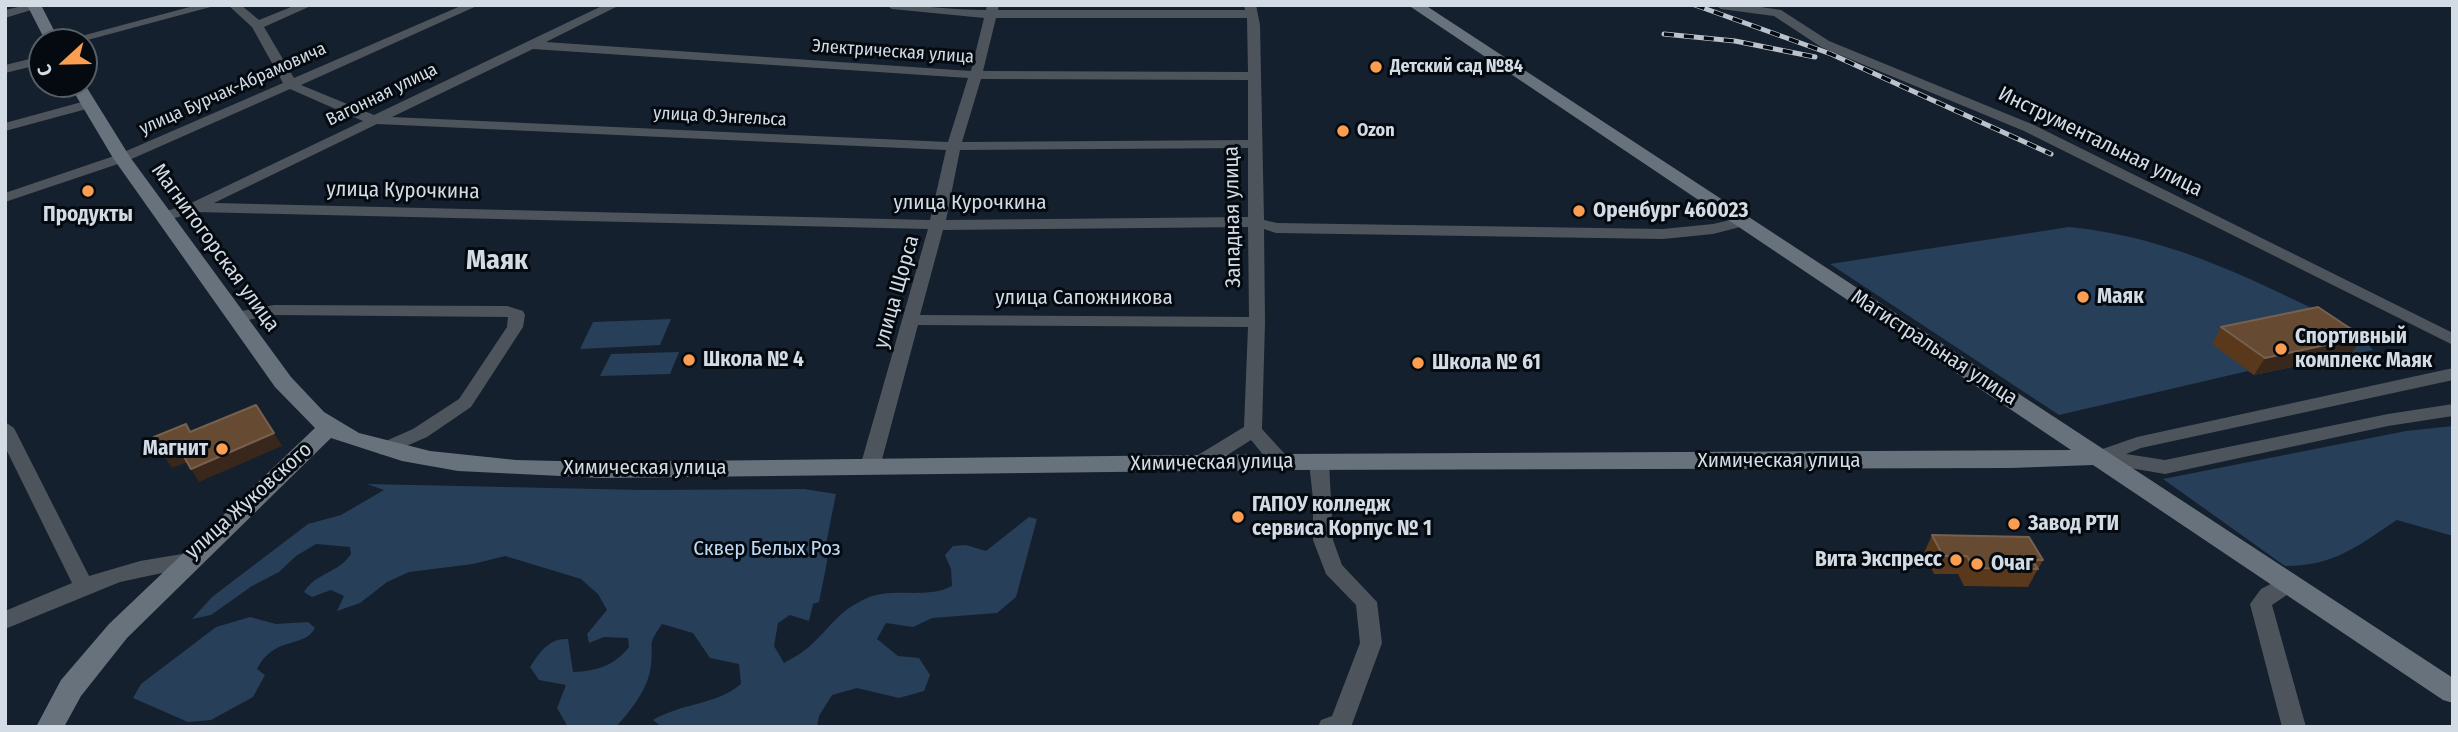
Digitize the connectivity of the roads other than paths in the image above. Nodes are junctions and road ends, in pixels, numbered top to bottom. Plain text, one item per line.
1 (212, 5) edge
2 (234, 5) edge
3 (307, 5) edge
4 (472, 5) edge
5 (614, 5) edge
6 (892, 5) edge
7 (1415, 5) edge
8 (1721, 5) edge
9 (34, 6) edge
10 (1749, 6) edge
11 (992, 10) edge
12 (1250, 10) edge
13 (5, 14) edge
14 (257, 25) junction
15 (46, 28) edge
16 (98, 34) edge
17 (532, 45) junction
18 (28, 63) edge
19 (5, 69) edge
20 (976, 75) junction
21 (1253, 76) junction
22 (291, 85) junction
23 (85, 98) edge
24 (89, 104) junction
25 (373, 121) junction
26 (5, 127) edge
27 (1254, 144) junction
28 (954, 146) junction
29 (122, 158) junction
30 (5, 198) edge
31 (194, 207) junction
32 (165, 216) junction
33 (1255, 222) junction
34 (1743, 222) junction
35 (937, 225) junction
36 (237, 317) junction
37 (910, 320) junction
38 (1257, 322) junction
39 (2453, 340) edge
40 (2452, 376) edge
41 (2453, 410) edge
42 (330, 427) junction
43 (5, 428) edge
44 (1253, 430) junction
45 (386, 449) junction
46 (2101, 457) junction
47 (1282, 462) junction
48 (1319, 462) junction
49 (1200, 463) junction
50 (870, 467) junction
51 (188, 561) junction
52 (2290, 582) junction
53 (83, 585) junction
54 (5, 621) edge
55 (2453, 692) edge
56 (1335, 725) edge
57 (51, 727) edge
58 (2294, 727) edge

1 - 16 street
2 - 14 street
3 - 14 street
4 - 22 street, улица Бурчак-Абрамовича
5 - 17 street, Вагонная улица
6 - 11 street
7 - 34 street, Магистральная улица
8 - 10 street, Инструментальная улица
9 - 13 street
9 - 15 street
10 - 39 street, Инструментальная улица
11 - 12 street
11 - 20 street, улица Щорса
12 - 21 street, Западная улица
14 - 22 street
17 - 20 street, Электрическая улица
17 - 25 street, Вагонная улица
18 - 19 street
20 - 21 street, Электрическая улица
20 - 28 street, улица Щорса
21 - 27 street, Западная улица
22 - 25 street, улица Ф.Энгельса
22 - 29 street, улица Бурчак-Абрамовича
23 - 24 street, Магнитогорская улица
24 - 26 street
24 - 29 street, Магнитогорская улица
25 - 28 street, улица Ф.Энгельса
25 - 31 street, Вагонная улица
27 - 28 street, улица Ф.Энгельса
27 - 33 street, Западная улица
28 - 35 street, улица Щорса
29 - 30 street, улица Бурчак-Абрамовича
29 - 32 street, Магнитогорская улица
31 - 32 street, Вагонная улица
31 - 35 street, улица Курочкина
32 - 36 street, Магнитогорская улица
33 - 34 street, улица Курочкина
33 - 35 street, улица Курочкина
33 - 38 street, Западная улица
34 - 46 street, Магистральная улица
35 - 37 street, улица Щорса
36 - 42 street, Магнитогорская улица
36 - 45 street
37 - 38 street, улица Сапожникова
37 - 50 street, улица Щорса
38 - 44 street, Западная улица
40 - 46 street, Химическая улица
41 - 46 street, Химическая улица
42 - 45 street, Химическая улица
42 - 51 street, улица Жуковского
43 - 53 street
44 - 47 street
44 - 49 street
45 - 50 street, Химическая улица
46 - 48 street, Химическая улица
46 - 52 street, Магистральная улица
47 - 48 street, Химическая улица
47 - 49 street, Химическая улица
48 - 56 street
49 - 50 street, Химическая улица
51 - 53 street, улица Жуковского
51 - 57 street
52 - 55 street, Магистральная улица
52 - 58 street
53 - 54 street, улица Жуковского

